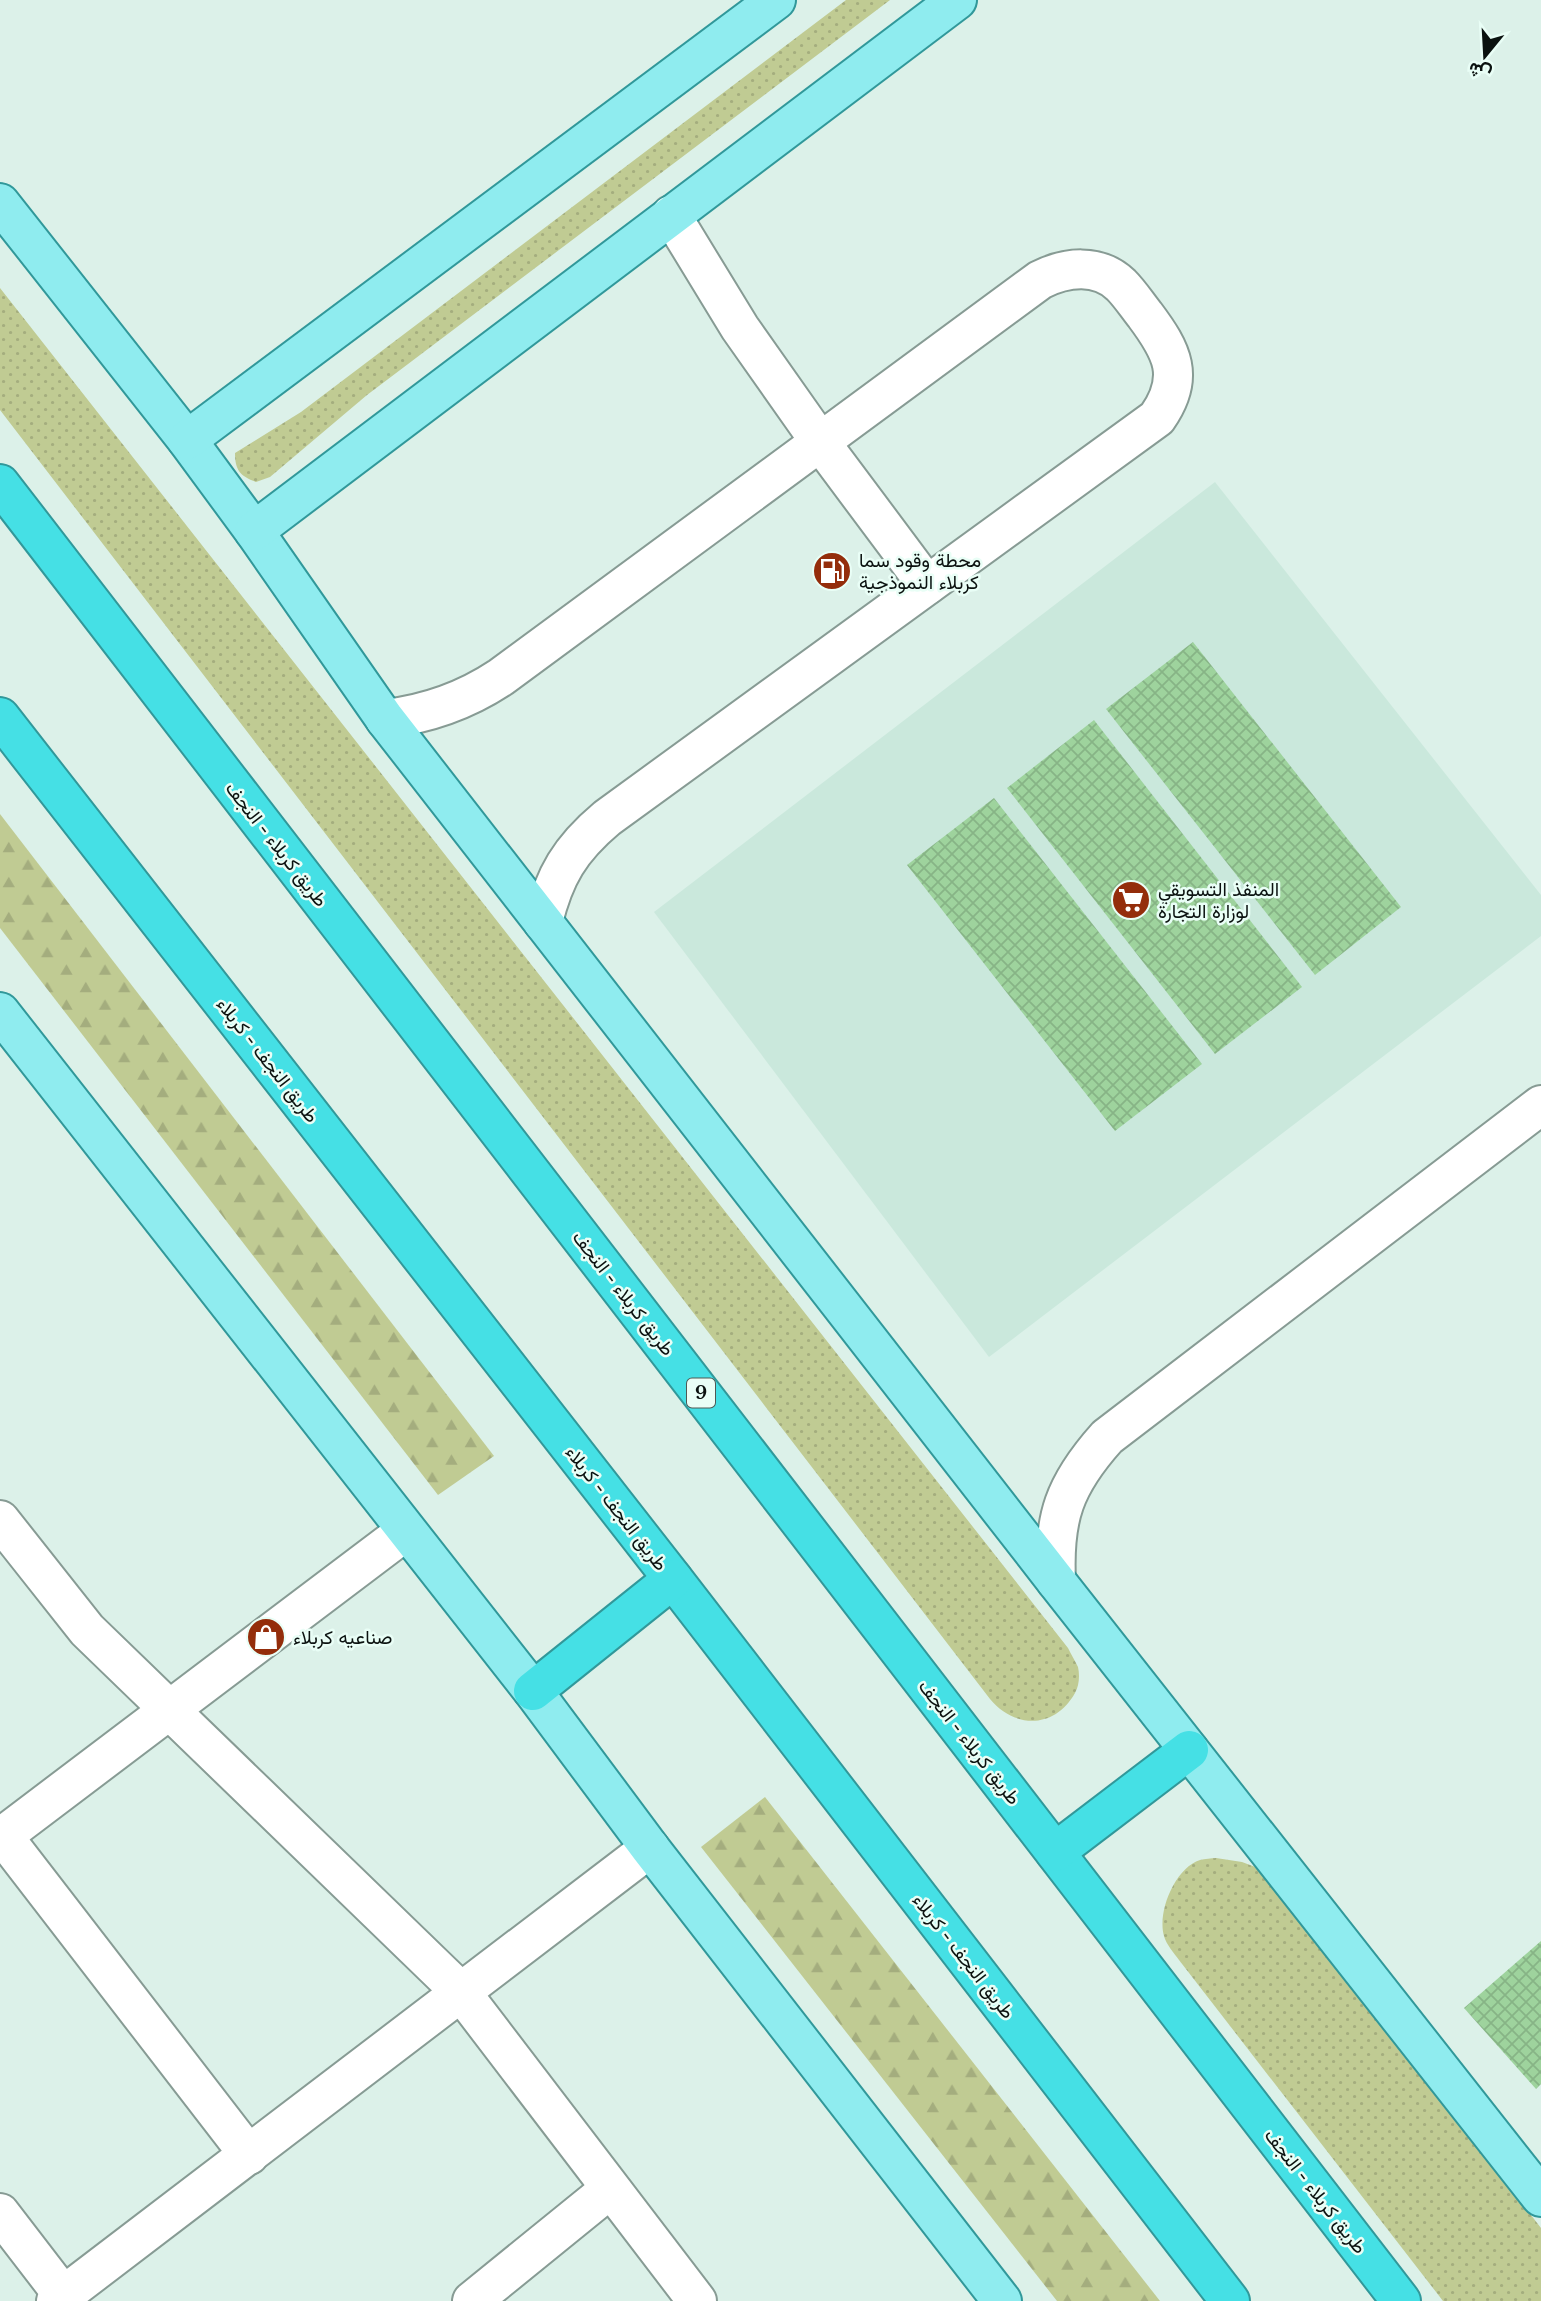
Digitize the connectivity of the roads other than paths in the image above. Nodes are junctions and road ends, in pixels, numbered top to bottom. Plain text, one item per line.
1 (776, 0) edge
2 (957, 0) edge
3 (0, 203) edge
4 (671, 215) junction
5 (187, 440) junction
6 (821, 443) junction
7 (0, 484) edge
8 (254, 531) junction
9 (927, 585) junction
10 (0, 716) edge
11 (385, 719) junction
12 (543, 922) junction
13 (0, 1012) edge
14 (1541, 1105) edge
15 (0, 1520) edge
16 (406, 1531) junction
17 (673, 1579) junction
18 (1056, 1581) junction
19 (533, 1691) junction
20 (170, 1709) junction
21 (1189, 1750) junction
22 (2, 1837) edge
23 (650, 1848) junction
24 (1055, 1852) junction
25 (461, 1992) junction
26 (249, 2155) junction
27 (611, 2189) junction
28 (1541, 2197) edge
29 (0, 2213) edge
30 (60, 2298) edge
31 (472, 2301) edge
32 (696, 2301) edge
33 (1002, 2301) edge
34 (1230, 2301) edge
35 (1401, 2301) edge

1 - 5 main road
2 - 4 main road
3 - 5 main road
4 - 6 street
4 - 8 main road
5 - 8 main road
6 - 9 street
6 - 9 street
6 - 11 street
7 - 24 highway, طريق كربلاء - النجف / 9
8 - 11 main road
9 - 12 street
10 - 17 highway, طريق النجف - كربلاء
11 - 12 main road
12 - 18 main road
13 - 16 main road
14 - 18 street
15 - 20 street
16 - 19 main road
16 - 20 street
17 - 19 highway
17 - 34 highway, طريق النجف - كربلاء
18 - 21 main road
19 - 23 main road
20 - 22 street
20 - 25 street
21 - 24 highway
21 - 28 main road
22 - 26 street
23 - 25 street
23 - 33 main road
24 - 35 highway, طريق كربلاء - النجف / 9
25 - 26 street
25 - 27 street
26 - 30 street
27 - 31 street
27 - 32 street
29 - 30 street

